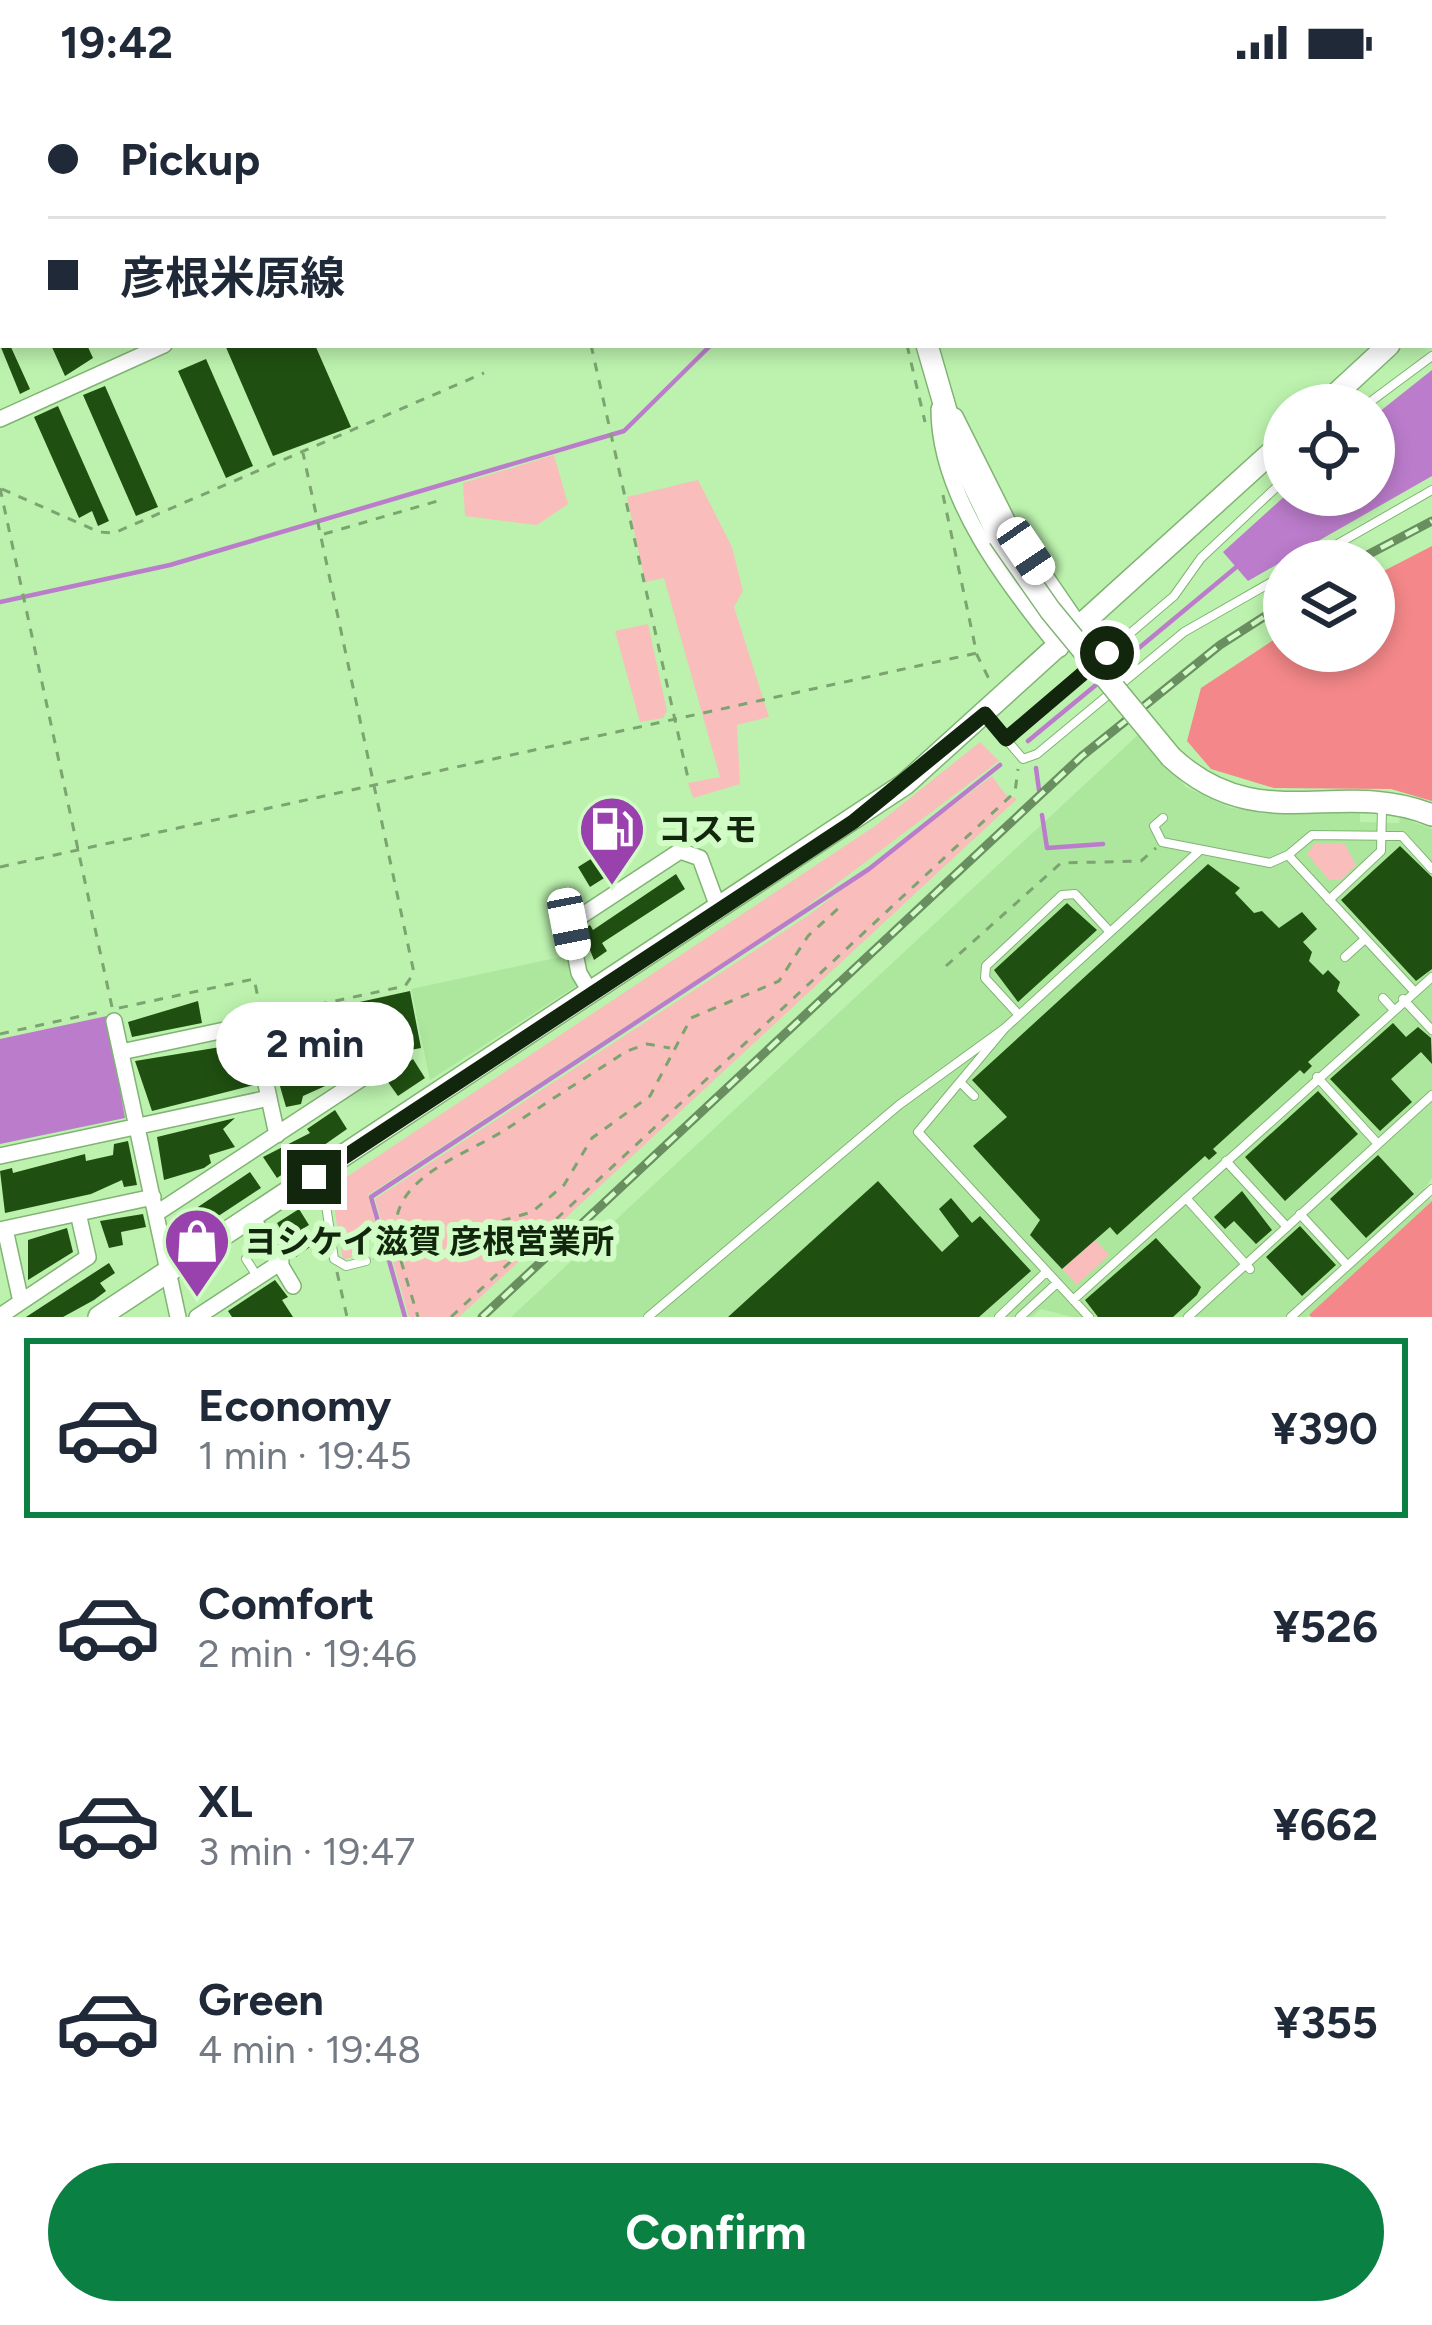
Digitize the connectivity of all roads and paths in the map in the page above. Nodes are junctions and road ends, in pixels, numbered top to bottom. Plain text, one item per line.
1 (157, 348) edge
2 (592, 348) edge
3 (908, 348) edge
4 (929, 348) edge
5 (1386, 348) edge
6 (1432, 356) edge
7 (484, 373) dead end
8 (1347, 384) edge
9 (1394, 384) edge
10 (939, 387) junction
11 (0, 418) edge
12 (926, 428) dead end
13 (303, 453) junction
14 (1263, 461) edge
15 (0, 488) edge
16 (1432, 490) edge
17 (944, 496) dead end
18 (441, 500) dead end
19 (1263, 500) edge
20 (323, 536) junction
21 (1345, 540) edge
22 (1263, 587) edge
23 (1082, 628) junction
24 (1060, 649) junction
25 (976, 652) junction
26 (993, 707) junction
27 (674, 719) junction
28 (1006, 739) junction
29 (1018, 769) dead end
30 (688, 778) dead end
31 (373, 784) junction
32 (1382, 804) junction
33 (1432, 815) edge
34 (1162, 818) dead end
35 (1381, 836) junction
36 (80, 849) junction
37 (1198, 852) junction
38 (1288, 856) junction
39 (0, 867) edge
40 (1432, 869) edge
41 (1329, 900) junction
42 (842, 905) dead end
43 (719, 910) junction
44 (1110, 932) junction
45 (1365, 939) junction
46 (1345, 957) dead end
47 (1432, 976) edge
48 (1413, 990) junction
49 (591, 993) junction
50 (1383, 998) dead end
51 (1403, 999) junction
52 (1393, 1009) junction
53 (113, 1015) junction
54 (1019, 1015) junction
55 (1005, 1028) junction
56 (1432, 1030) edge
57 (0, 1034) edge
58 (672, 1049) junction
59 (121, 1052) junction
60 (260, 1060) junction
61 (1317, 1077) junction
62 (961, 1083) junction
63 (1432, 1095) edge
64 (974, 1096) dead end
65 (268, 1098) junction
66 (137, 1126) junction
67 (277, 1135) junction
68 (1378, 1144) junction
69 (0, 1156) edge
70 (1226, 1161) junction
71 (314, 1177) junction
72 (1432, 1189) edge
73 (1186, 1198) junction
74 (155, 1204) junction
75 (78, 1213) junction
76 (1300, 1214) junction
77 (252, 1217) junction
78 (1287, 1227) junction
79 (3, 1229) edge
80 (397, 1251) junction
81 (384, 1255) dead end
82 (334, 1258) junction
83 (246, 1259) dead end
84 (366, 1261) dead end
85 (1347, 1265) junction
86 (1248, 1266) junction
87 (169, 1270) junction
88 (1046, 1272) junction
89 (258, 1277) junction
90 (1057, 1283) junction
91 (1073, 1300) junction
92 (21, 1302) junction
93 (0, 1316) edge
94 (99, 1317) edge
95 (178, 1317) edge
96 (197, 1317) edge
97 (347, 1317) edge
98 (418, 1317) edge
99 (451, 1317) edge
100 (648, 1317) edge
101 (999, 1317) edge
102 (1019, 1317) edge
103 (1089, 1317) edge
104 (1188, 1317) edge
105 (1291, 1317) edge

1 - 11 street
2 - 27 path
3 - 12 path
4 - 10 main road
5 - 8 main road
6 - 9 lane
7 - 13 path
10 - 23 street
10 - 24 street
10 - 32 main road, bridge
13 - 15 path
13 - 20 path
14 - 23 main road
15 - 36 path
16 - 21 lane
17 - 25 path
18 - 20 path
19 - 28 lane
20 - 31 path
22 - 28 lane
23 - 24 main road
24 - 26 main road
25 - 26 path
25 - 27 path
26 - 28 lane
26 - 43 main road
27 - 30 path
27 - 31 path
29 - 99 path
31 - 36 path
31 - 53 path
32 - 33 main road
32 - 35 lane
34 - 37 lane
35 - 38 lane
35 - 40 lane
35 - 41 lane
36 - 39 path
36 - 53 path
37 - 38 lane
37 - 44 lane
38 - 41 lane
41 - 45 lane
42 - 58 path
43 - 49 main road
43 - 49 street
44 - 54 lane
44 - 54 lane
45 - 46 lane
45 - 48 lane
47 - 48 lane
48 - 51 lane
49 - 71 main road
50 - 52 lane
51 - 52 lane
51 - 56 lane
52 - 61 lane
53 - 57 path
53 - 59 street
54 - 55 lane
55 - 62 lane
55 - 100 lane
58 - 80 path
58 - 80 path
59 - 60 street
59 - 66 street
60 - 65 street
60 - 67 street
61 - 68 lane
61 - 70 lane
62 - 64 lane
62 - 88 lane
63 - 68 lane
65 - 66 street
65 - 67 street
66 - 69 street
66 - 74 street
67 - 74 street
68 - 76 lane
70 - 73 lane
70 - 78 lane
71 - 77 main road
71 - 82 lane
72 - 85 lane
73 - 86 lane
73 - 91 lane
74 - 75 street
74 - 87 street
75 - 79 street
75 - 92 street
76 - 78 lane
76 - 85 lane
77 - 87 main road
77 - 89 street
78 - 86 lane
79 - 92 street
80 - 81 path
80 - 98 path
82 - 84 lane
82 - 97 path
83 - 89 lane
85 - 105 lane
86 - 104 lane
87 - 94 main road
87 - 95 street
88 - 90 lane
88 - 101 lane
89 - 96 street
90 - 91 lane
90 - 102 lane
91 - 103 lane
92 - 93 street

